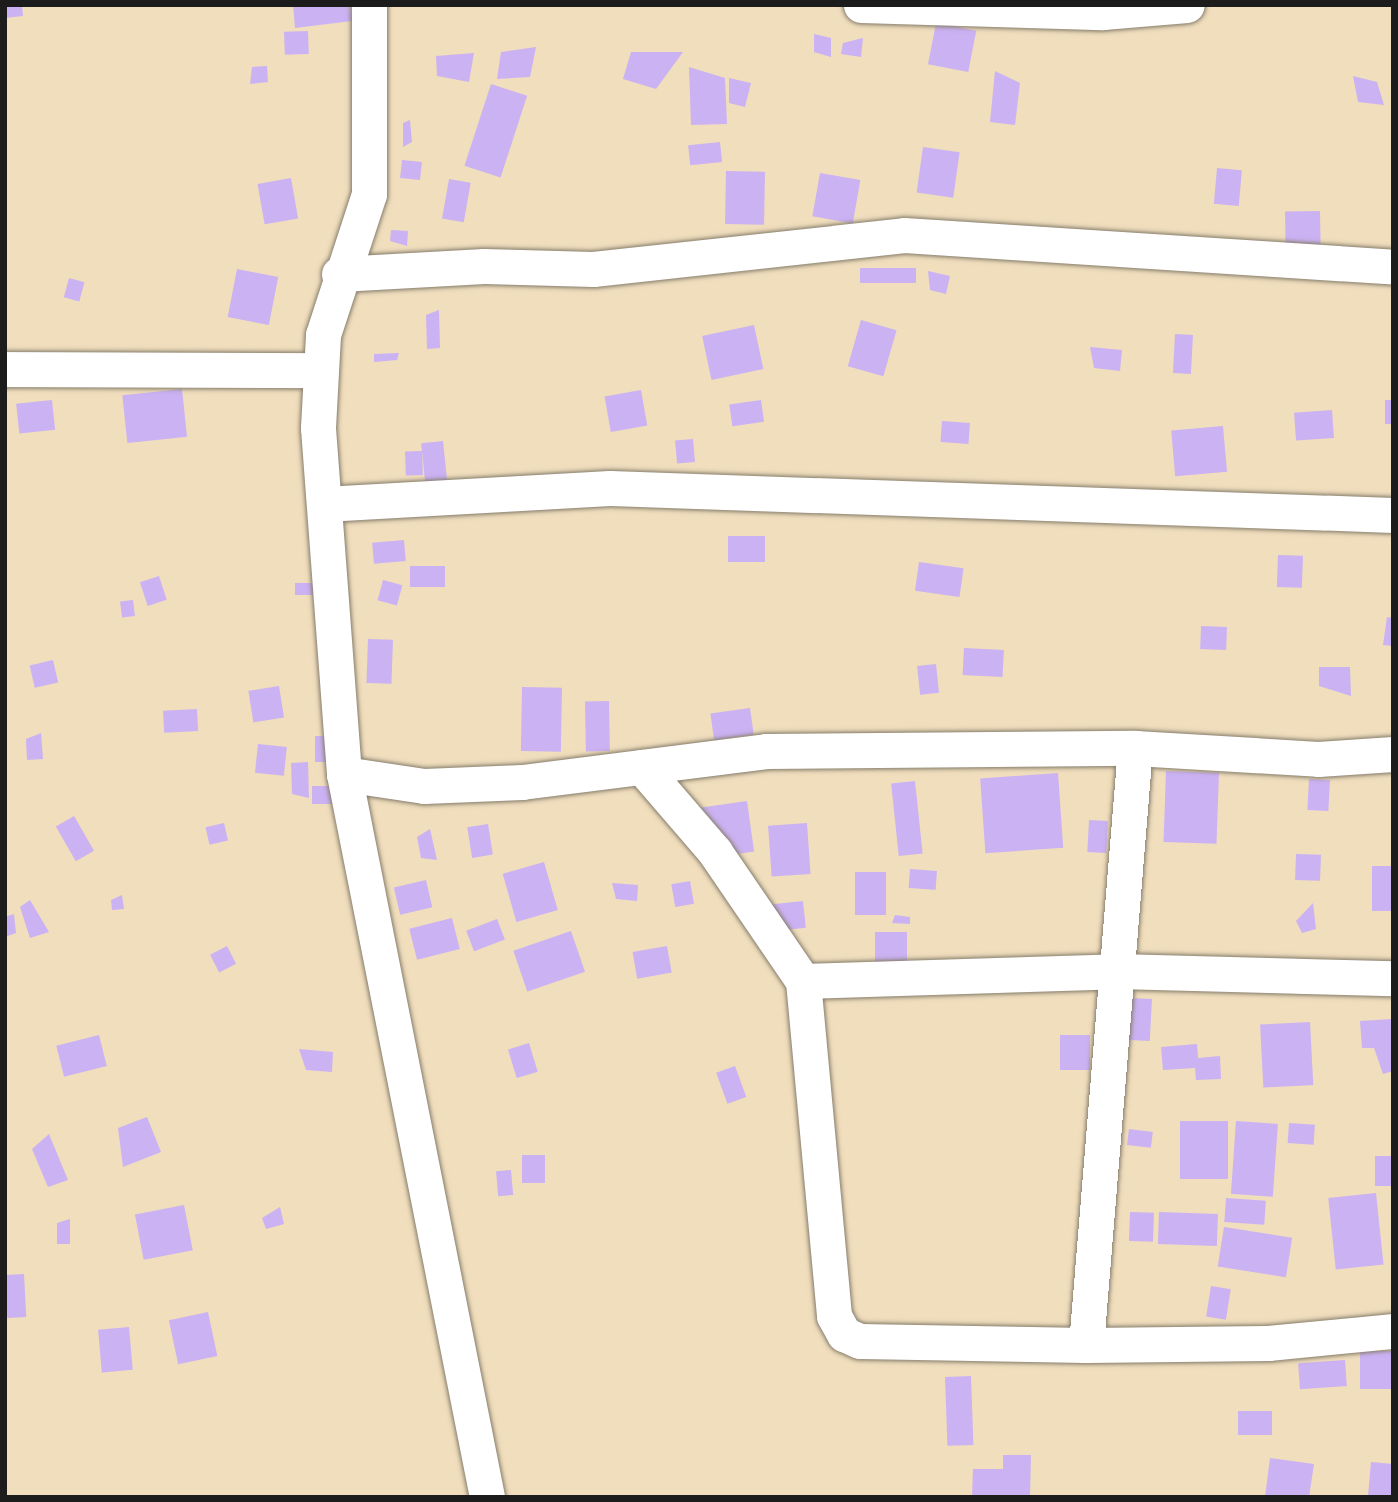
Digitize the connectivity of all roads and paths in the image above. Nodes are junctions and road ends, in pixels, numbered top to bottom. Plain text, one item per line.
1 (369, 5) edge
2 (861, 5) edge
3 (1187, 5) edge
4 (1393, 267) edge
5 (339, 274) junction
6 (5, 369) edge
7 (321, 370) junction
8 (324, 504) junction
9 (1393, 514) edge
10 (1135, 748) junction
11 (1393, 754) edge
12 (642, 767) junction
13 (344, 774) junction
14 (1117, 971) junction
15 (1393, 978) edge
16 (803, 981) junction
17 (1393, 1331) edge
18 (1086, 1345) junction
19 (486, 1497) edge

1 - 5 street
2 - 3 street
4 - 5 street
5 - 7 street
6 - 7 street
7 - 8 street
8 - 9 street
8 - 13 street
10 - 11 street
10 - 12 street
10 - 14 street
12 - 13 street
12 - 16 street
13 - 19 street
14 - 15 street
14 - 16 street
14 - 18 street
16 - 18 street
17 - 18 street

